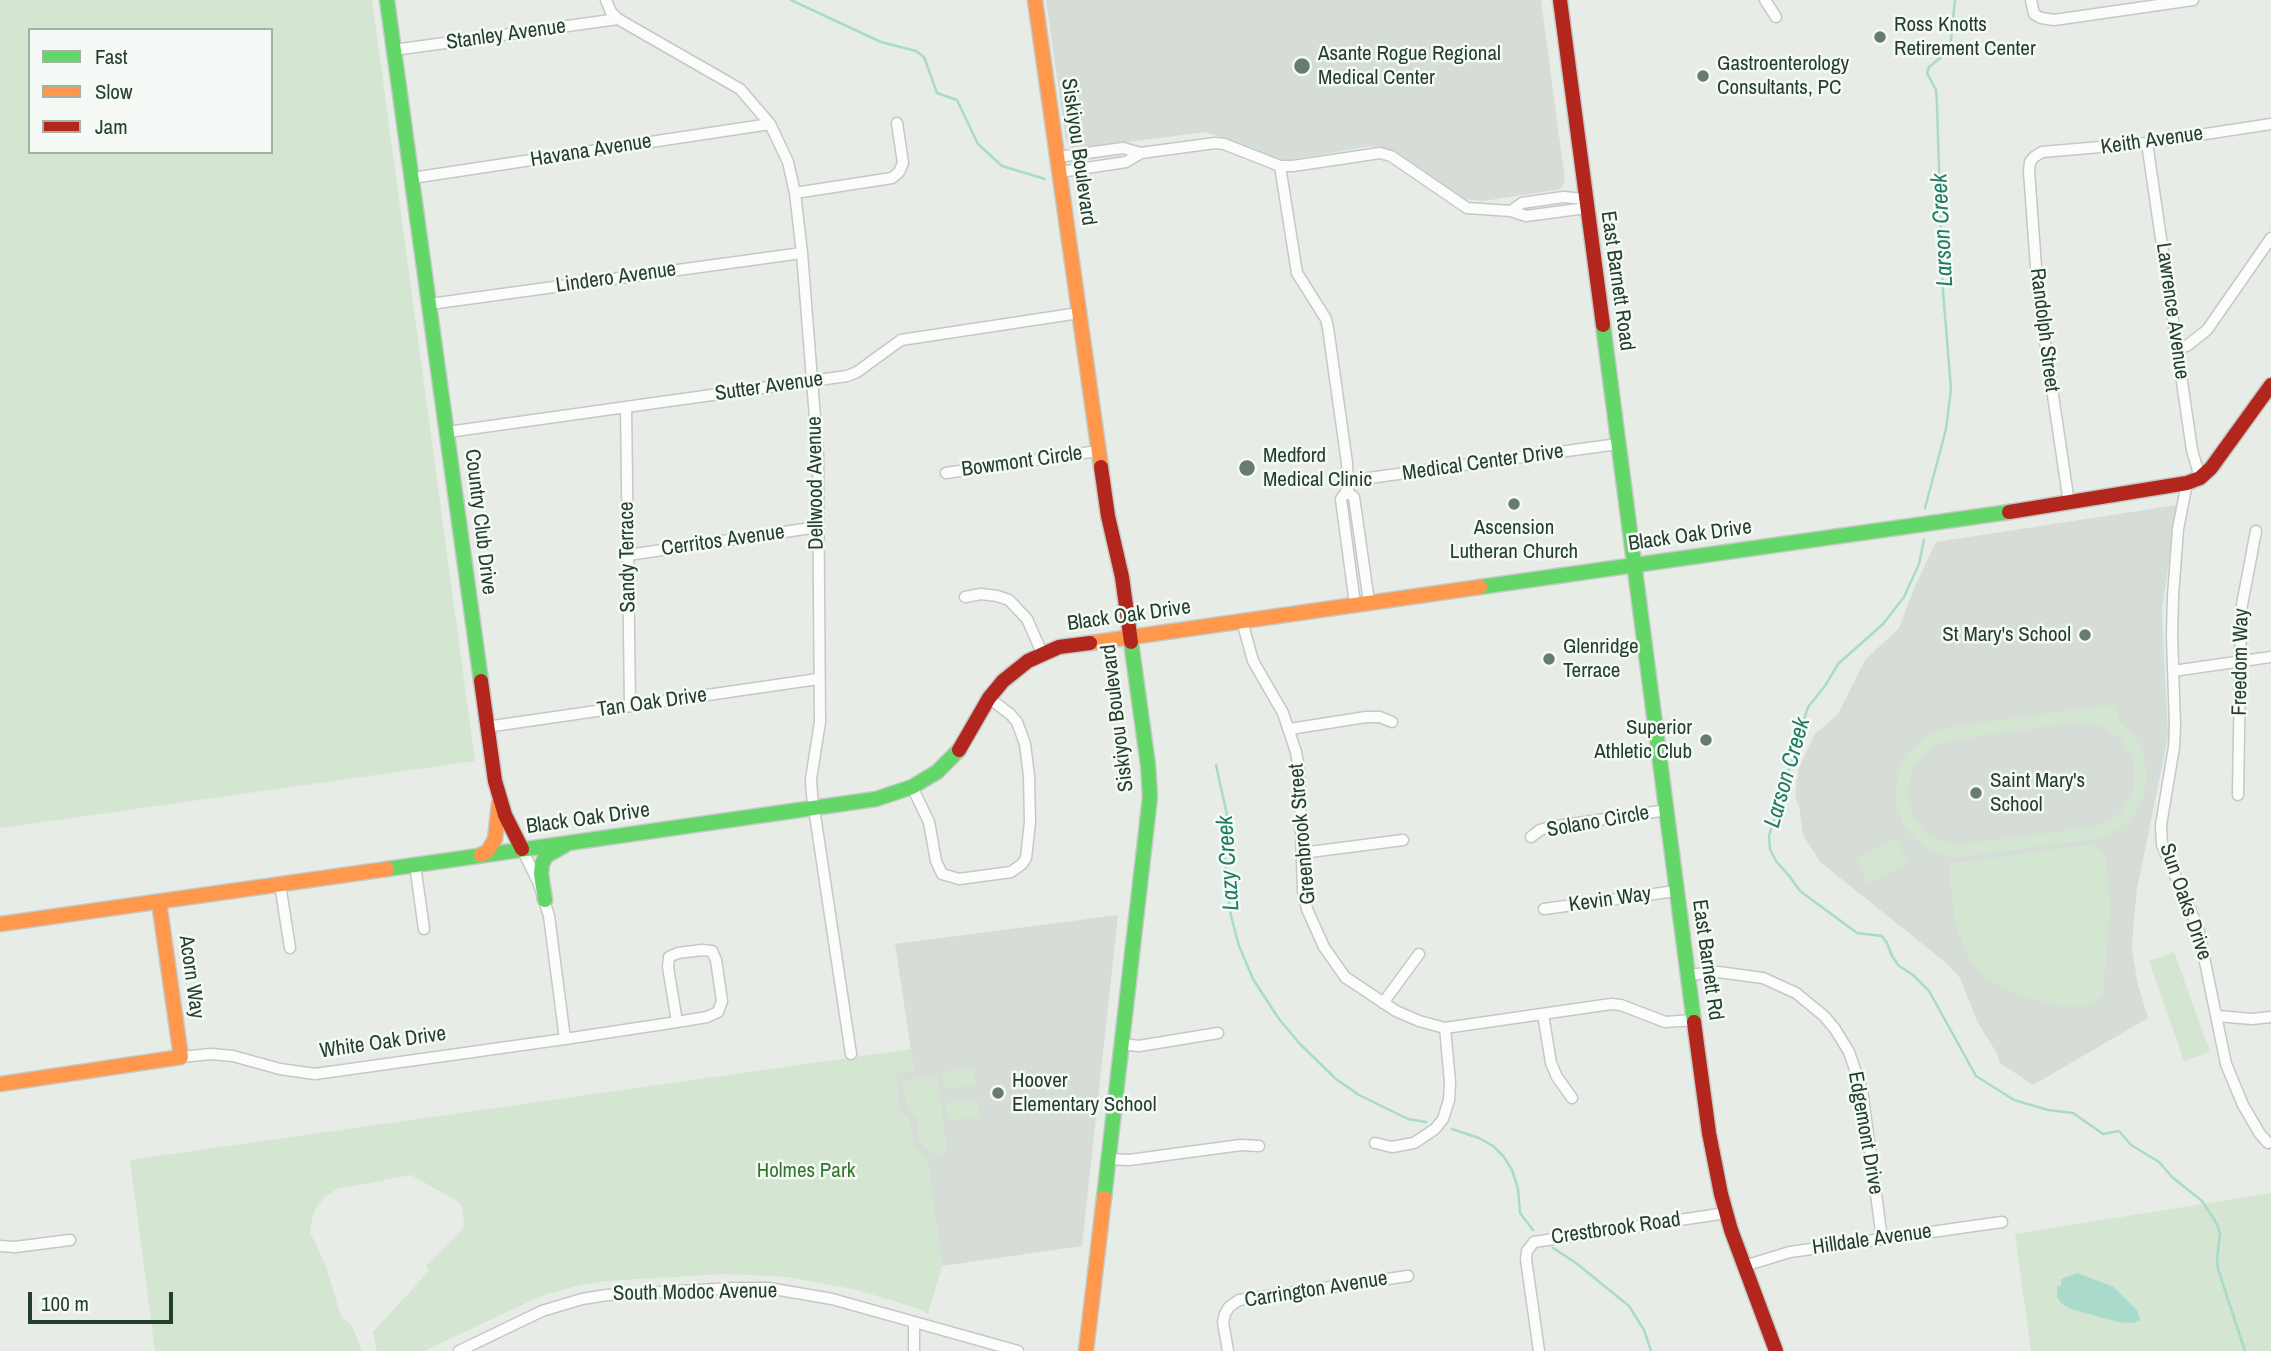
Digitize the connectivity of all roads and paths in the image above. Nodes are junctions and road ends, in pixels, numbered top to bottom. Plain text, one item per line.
1 (387, 0) edge
2 (606, 0) edge
3 (1035, 0) edge
4 (1765, 0) edge
5 (2031, 0) edge
6 (2188, 0) edge
7 (1559, 1) edge
8 (1776, 17) dead end
9 (618, 19) junction
10 (394, 50) junction
11 (897, 123) dead end
12 (770, 124) junction
13 (2271, 124) edge
14 (2147, 143) junction
15 (1141, 153) junction
16 (1058, 157) junction
17 (2034, 157) joint
18 (1280, 166) junction
19 (1060, 172) junction
20 (412, 178) junction
21 (795, 193) junction
22 (1586, 203) junction
23 (2271, 238) edge
24 (803, 253) junction
25 (430, 304) junction
26 (1079, 313) junction
27 (2177, 350) junction
28 (813, 381) junction
29 (2271, 386) edge
30 (626, 407) junction
31 (448, 432) junction
32 (1618, 444) junction
33 (1098, 451) junction
34 (946, 473) dead end
35 (2193, 481) junction
36 (1347, 487) junction
37 (2069, 503) junction
38 (818, 527) junction
39 (2256, 531) dead end
40 (628, 555) junction
41 (1634, 565) junction
42 (965, 597) dead end
43 (1362, 603) junction
44 (1242, 621) junction
45 (1130, 636) junction
46 (1042, 653) junction
47 (2271, 657) edge
48 (2241, 661) junction
49 (2173, 671) junction
50 (818, 679) junction
51 (989, 698) junction
52 (630, 706) junction
53 (1392, 722) dead end
54 (486, 727) junction
55 (1290, 729) junction
56 (912, 787) junction
57 (2238, 795) dead end
58 (499, 800) junction
59 (814, 808) junction
60 (1667, 810) junction
61 (1531, 837) dead end
62 (1403, 840) dead end
63 (572, 842) junction
64 (522, 849) junction
65 (1302, 853) junction
66 (479, 856) junction
67 (415, 864) junction
68 (280, 884) junction
69 (1676, 891) junction
70 (545, 900) junction
71 (159, 902) junction
72 (1544, 909) dead end
73 (0, 924) edge
74 (424, 929) dead end
75 (290, 948) dead end
76 (1419, 954) dead end
77 (1688, 975) junction
78 (1384, 1003) junction
79 (1543, 1014) junction
80 (2217, 1016) junction
81 (2271, 1017) edge
82 (1694, 1020) junction
83 (677, 1022) junction
84 (1445, 1028) junction
85 (1218, 1034) dead end
86 (565, 1039) junction
87 (1122, 1044) junction
88 (851, 1054) dead end
89 (181, 1057) junction
90 (0, 1084) edge
91 (1572, 1098) dead end
92 (1375, 1143) dead end
93 (2268, 1143) dead end
94 (1259, 1146) dead end
95 (1108, 1158) junction
96 (1726, 1213) junction
97 (2002, 1222) dead end
98 (1882, 1239) junction
99 (70, 1240) dead end
100 (0, 1246) edge
101 (1744, 1266) junction
102 (1408, 1276) dead end
103 (914, 1322) junction
104 (459, 1351) edge
105 (914, 1351) edge
106 (1018, 1351) edge
107 (1086, 1351) edge
108 (1227, 1351) edge
109 (1539, 1351) edge
110 (1776, 1351) edge

1 - 10 street, Country Club Drive
2 - 9 street, Dellwood Avenue
3 - 16 street, Siskiyou Boulevard
4 - 8 street
5 - 6 street
7 - 22 street, East Barnett Road
9 - 10 street, Stanley Avenue
9 - 12 street, Dellwood Avenue
10 - 20 street, Country Club Drive
11 - 21 street
12 - 20 street, Havana Avenue
12 - 21 street, Dellwood Avenue
13 - 14 street, Keith Avenue
14 - 17 street, Keith Avenue
14 - 27 street, Lawrence Avenue
15 - 16 street
15 - 18 street
15 - 19 street
16 - 19 street, Siskiyou Boulevard
17 - 37 street, Randolph Street
18 - 22 street
18 - 36 street
19 - 26 street, Siskiyou Boulevard
20 - 25 street, Country Club Drive
21 - 24 street, Dellwood Avenue
22 - 32 street, East Barnett Road
23 - 27 street
24 - 25 street, Lindero Avenue
24 - 28 street, Dellwood Avenue
25 - 31 street, Country Club Drive
26 - 28 street, Sutter Avenue
26 - 33 street, Siskiyou Boulevard
27 - 35 street, Lawrence Avenue
28 - 30 street, Sutter Avenue
28 - 38 street, Dellwood Avenue
29 - 35 street
30 - 31 street, Sutter Avenue
30 - 40 street, Sandy Terrace
31 - 54 street, Country Club Drive
32 - 36 street, Medical Center Drive
32 - 41 street, East Barnett Road
33 - 34 street, Bowmont Circle
33 - 45 street, Siskiyou Boulevard
35 - 37 street, Black Oak Drive
35 - 49 street, Sun Oaks Drive
36 - 43 street
37 - 41 street, Black Oak Drive
38 - 40 street, Cerritos Avenue
38 - 50 street, Dellwood Avenue
39 - 48 street, Freedom Way
40 - 52 street, Sandy Terrace
41 - 43 street, Black Oak Drive
41 - 60 street, East Barnett Rd
42 - 46 street
43 - 44 street, Black Oak Drive
44 - 45 street, Black Oak Drive
44 - 55 street, Greenbrook Street
45 - 46 street, Black Oak Drive
45 - 87 street, Siskiyou Boulevard
46 - 51 street, Black Oak Drive
47 - 48 street
48 - 49 street
48 - 57 street, Freedom Way
49 - 80 street, Sun Oaks Drive
50 - 52 street, Tan Oak Drive
50 - 59 street, Dellwood Avenue
51 - 56 street, Black Oak Drive
51 - 56 street
52 - 54 street, Tan Oak Drive
53 - 55 street
54 - 58 street, Country Club Drive
55 - 65 street, Greenbrook Street
56 - 59 street, Black Oak Drive
58 - 64 street, Country Club Drive
58 - 66 street
59 - 63 street, Black Oak Drive
59 - 88 street, Dellwood Avenue
60 - 61 street, Solano Circle
60 - 69 street, East Barnett Rd
62 - 65 street
63 - 64 street, Black Oak Drive
63 - 70 street
64 - 66 street, Black Oak Drive
64 - 70 street, Country Club Drive
65 - 78 street, Greenbrook Street
66 - 67 street, Black Oak Drive
67 - 68 street, Black Oak Drive
67 - 74 street
68 - 71 street, Black Oak Drive
68 - 75 street
69 - 72 street, Kevin Way
69 - 77 street, East Barnett Rd
70 - 86 street, Country Club Drive
71 - 73 street, Black Oak Drive
71 - 89 street, Acorn Way
76 - 78 street
77 - 82 street, East Barnett Rd
77 - 98 street, Edgemont Drive
78 - 84 street, Greenbrook Street
79 - 82 street, Greenbrook Street
79 - 84 street, Greenbrook Street
79 - 91 street
80 - 81 street
80 - 93 street, Sun Oaks Drive
82 - 96 street, East Barnett Rd
83 - 83 street, White Oak Drive
83 - 86 street, White Oak Drive
84 - 92 street
85 - 87 street
86 - 89 street, White Oak Drive
87 - 95 street, Siskiyou Boulevard
89 - 90 street, White Oak Drive
94 - 95 street
95 - 107 street, Siskiyou Boulevard
96 - 101 street, East Barnett Rd
96 - 109 street, Crestbrook Road
97 - 98 street, Hilldale Avenue
98 - 101 street, Hilldale Avenue
99 - 100 street
101 - 110 street, East Barnett Rd
102 - 108 street, Carrington Avenue
103 - 104 street, South Modoc Avenue
103 - 105 street
103 - 106 street, South Modoc Avenue

